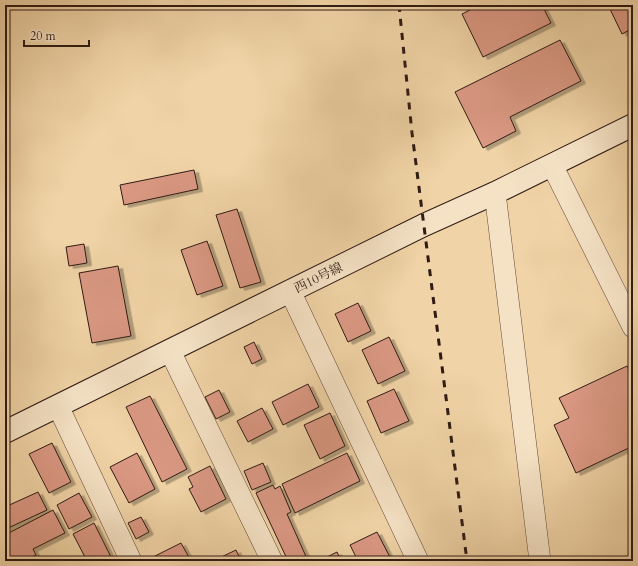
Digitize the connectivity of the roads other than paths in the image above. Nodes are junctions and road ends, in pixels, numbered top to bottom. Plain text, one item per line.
1 (633, 125) edge
2 (552, 165) junction
3 (495, 193) junction
4 (290, 291) junction
5 (633, 327) edge
6 (170, 351) junction
7 (58, 406) junction
8 (5, 432) edge
9 (131, 561) edge
10 (272, 561) edge
11 (418, 561) edge
12 (540, 561) edge

1 - 2 street, 西10号線
2 - 3 street, 西10号線
2 - 5 street
3 - 4 street, 西10号線
3 - 12 street
4 - 6 street, 西10号線
4 - 11 street
6 - 7 street, 西10号線
6 - 10 street
7 - 8 street, 西10号線
7 - 9 street

